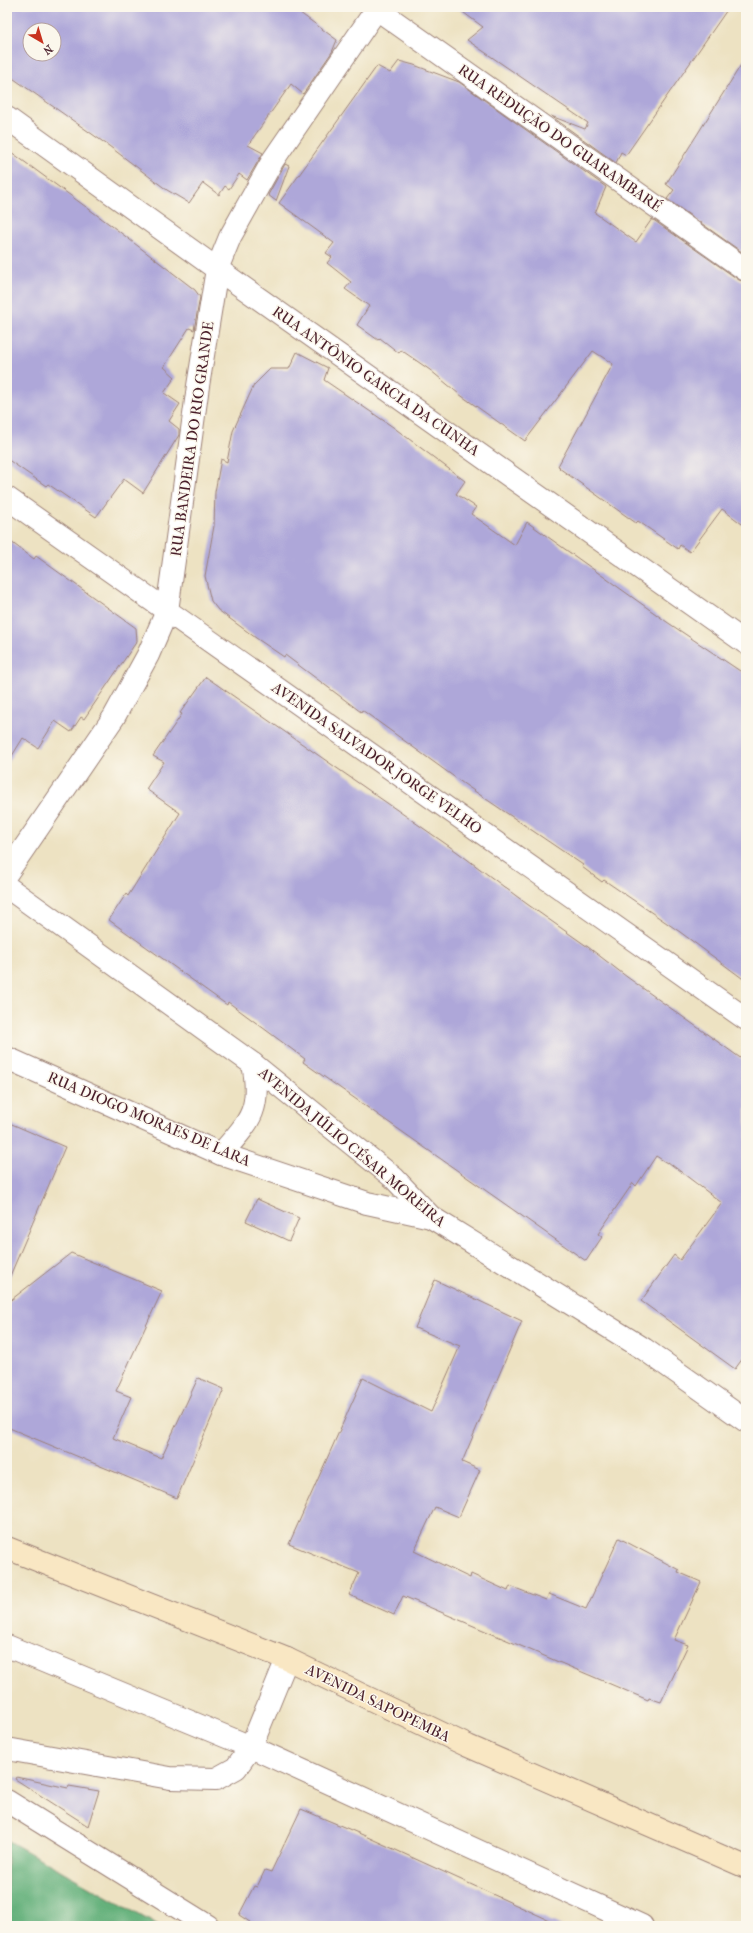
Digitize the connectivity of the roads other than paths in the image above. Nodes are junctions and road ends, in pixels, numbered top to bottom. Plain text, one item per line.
1 (377, 8) edge
2 (7, 118) edge
3 (217, 269) junction
4 (746, 270) edge
5 (7, 498) edge
6 (167, 611) junction
7 (746, 643) edge
8 (7, 872) edge
9 (7, 887) edge
10 (746, 1019) edge
11 (7, 1058) edge
12 (253, 1064) junction
13 (221, 1154) junction
14 (431, 1217) junction
15 (746, 1421) edge
16 (7, 1548) edge
17 (7, 1646) edge
18 (287, 1659) junction
19 (251, 1747) junction
20 (7, 1749) edge
21 (7, 1801) edge
22 (746, 1867) edge
23 (208, 1926) edge
24 (642, 1926) edge

1 - 3 street, RUA BANDEIRA DO RIO GRANDE
1 - 4 street, RUA REDUÇÃO DO GUARAMBARÉ
2 - 3 street, RUA ANTÔNIO GARCIA DA CUNHA
3 - 6 street, RUA BANDEIRA DO RIO GRANDE
3 - 7 street, RUA ANTÔNIO GARCIA DA CUNHA
5 - 6 street, AVENIDA SALVADOR JORGE VELHO
6 - 8 street, RUA BANDEIRA DO RIO GRANDE
6 - 10 street, AVENIDA SALVADOR JORGE VELHO
9 - 12 street, AVENIDA JÚLIO CÉSAR MOREIRA
11 - 13 street, RUA DIOGO MORAES DE LARA
12 - 13 street
12 - 14 street, AVENIDA JÚLIO CÉSAR MOREIRA
13 - 14 street, RUA DIOGO MORAES DE LARA
14 - 15 street, AVENIDA JÚLIO CÉSAR MOREIRA
16 - 18 main road, AVENIDA SAPOPEMBA
17 - 19 street
18 - 19 street
18 - 22 main road, AVENIDA SAPOPEMBA
19 - 20 street
19 - 24 street
21 - 23 street

